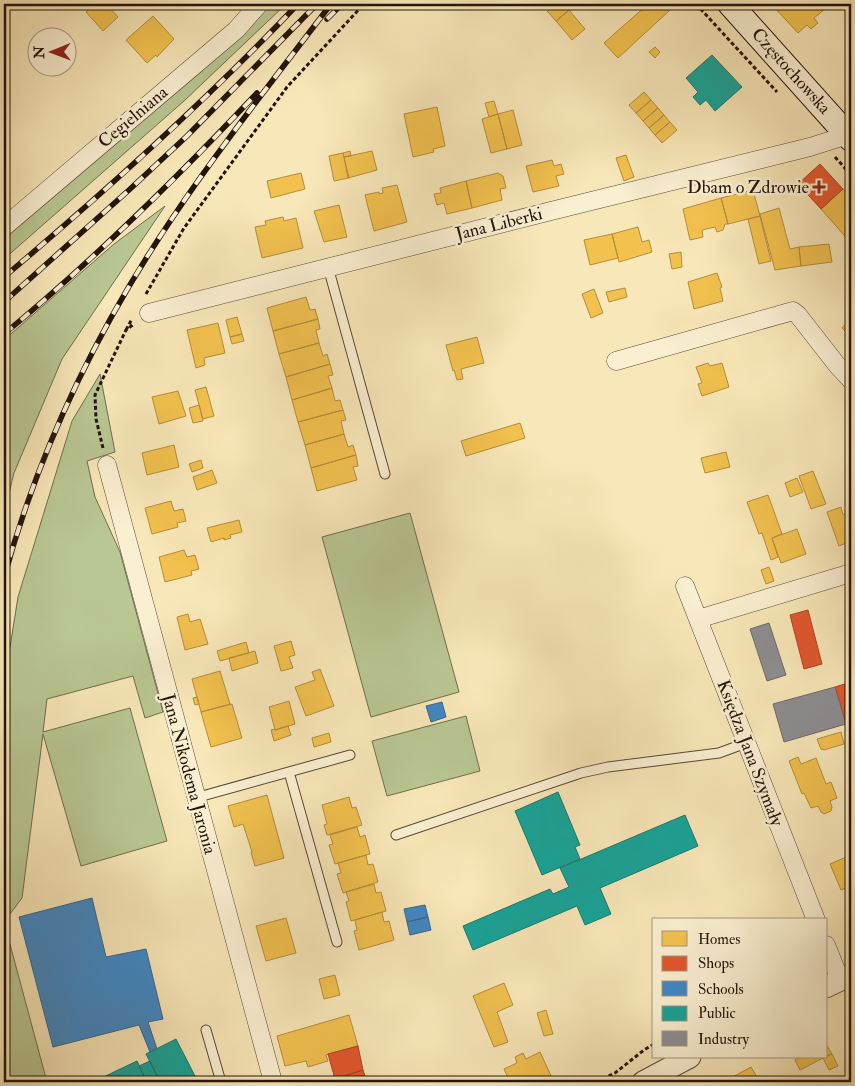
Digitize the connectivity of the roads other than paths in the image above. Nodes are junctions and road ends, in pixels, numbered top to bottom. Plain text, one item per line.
1 (259, 4) edge
2 (730, 4) edge
3 (850, 136) edge
4 (4, 227) edge
5 (328, 267) junction
6 (143, 307) road end
7 (616, 360) dead end
8 (851, 380) edge
9 (107, 465) road end
10 (385, 474) dead end
11 (851, 572) edge
12 (684, 586) dead end
13 (698, 619) junction
14 (746, 743) junction
15 (350, 755) dead end
16 (290, 772) junction
17 (195, 798) junction
18 (396, 835) dead end
19 (815, 918) edge
20 (337, 942) dead end
21 (828, 951) edge
22 (839, 981) edge
23 (206, 1030) dead end
24 (688, 1058) edge
25 (221, 1082) edge
26 (273, 1082) edge
27 (642, 1082) edge

1 - 4 street, Cegielniana
2 - 3 main road, Częstochowska
3 - 5 street, Jana Liberki
5 - 6 street, Jana Liberki
5 - 10 lane
7 - 8 street
9 - 17 street, Jana Nikodema Jaronia
11 - 13 street
12 - 13 street, Księdza Jana Szymały
13 - 14 street, Księdza Jana Szymały
14 - 18 lane
14 - 19 street, Księdza Jana Szymały
15 - 16 lane
16 - 17 lane
16 - 20 lane
17 - 26 street, Jana Nikodema Jaronia
21 - 22 street
23 - 25 lane
24 - 27 street

